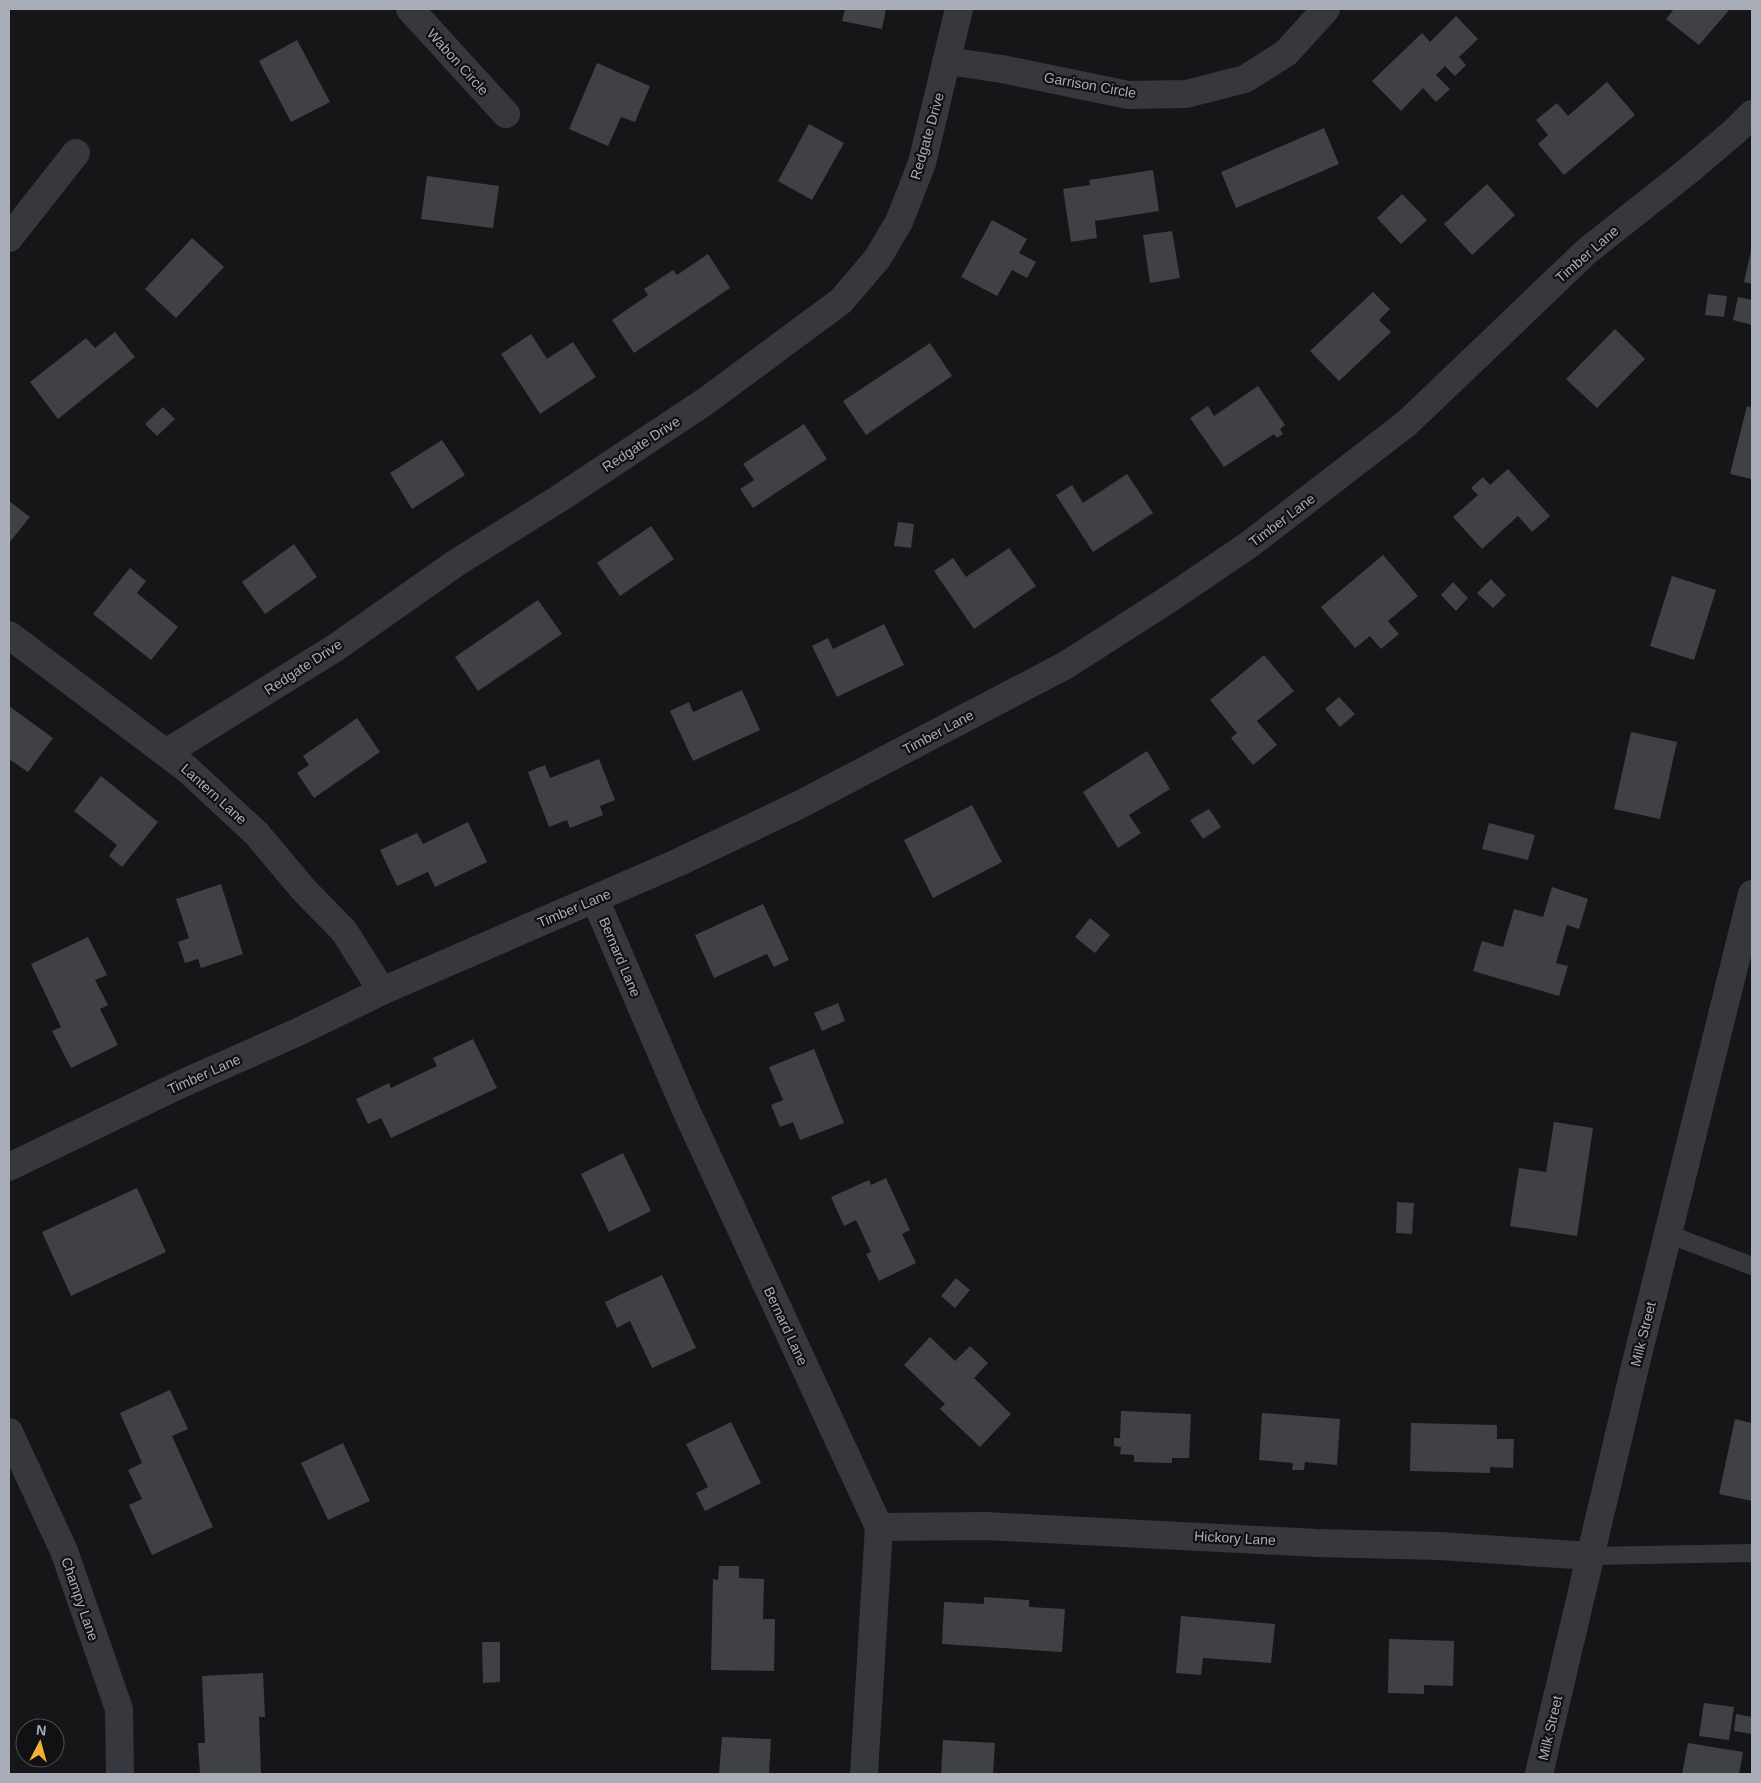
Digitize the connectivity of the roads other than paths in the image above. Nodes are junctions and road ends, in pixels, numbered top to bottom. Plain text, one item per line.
1 (410, 9) edge
2 (959, 9) edge
3 (1326, 9) edge
4 (947, 61) junction
5 (506, 114) dead end
6 (1752, 114) edge
7 (76, 153) dead end
8 (9, 238) edge
9 (9, 635) edge
10 (166, 753) junction
11 (1752, 894) edge
12 (595, 899) junction
13 (382, 991) junction
14 (9, 1167) edge
15 (1668, 1234) junction
16 (1752, 1266) edge
17 (9, 1432) edge
18 (879, 1527) junction
19 (1752, 1554) edge
20 (1590, 1556) junction
21 (120, 1774) edge
22 (864, 1774) edge
23 (1539, 1774) edge

1 - 5 street, Wabon Circle
2 - 4 street, Redgate Drive
3 - 4 street, Garrison Circle
4 - 10 street, Redgate Drive
6 - 12 street, Timber Lane
7 - 8 street
9 - 10 street, Lantern Lane
10 - 13 street, Lantern Lane
11 - 15 street, Milk Street
12 - 13 street, Timber Lane
12 - 18 street, Bernard Lane
13 - 14 street, Timber Lane
15 - 16 lane
15 - 20 street, Milk Street
17 - 21 street, Champy Lane
18 - 20 street, Hickory Lane
18 - 22 street, Bernard Lane
19 - 20 lane
20 - 23 street, Milk Street

